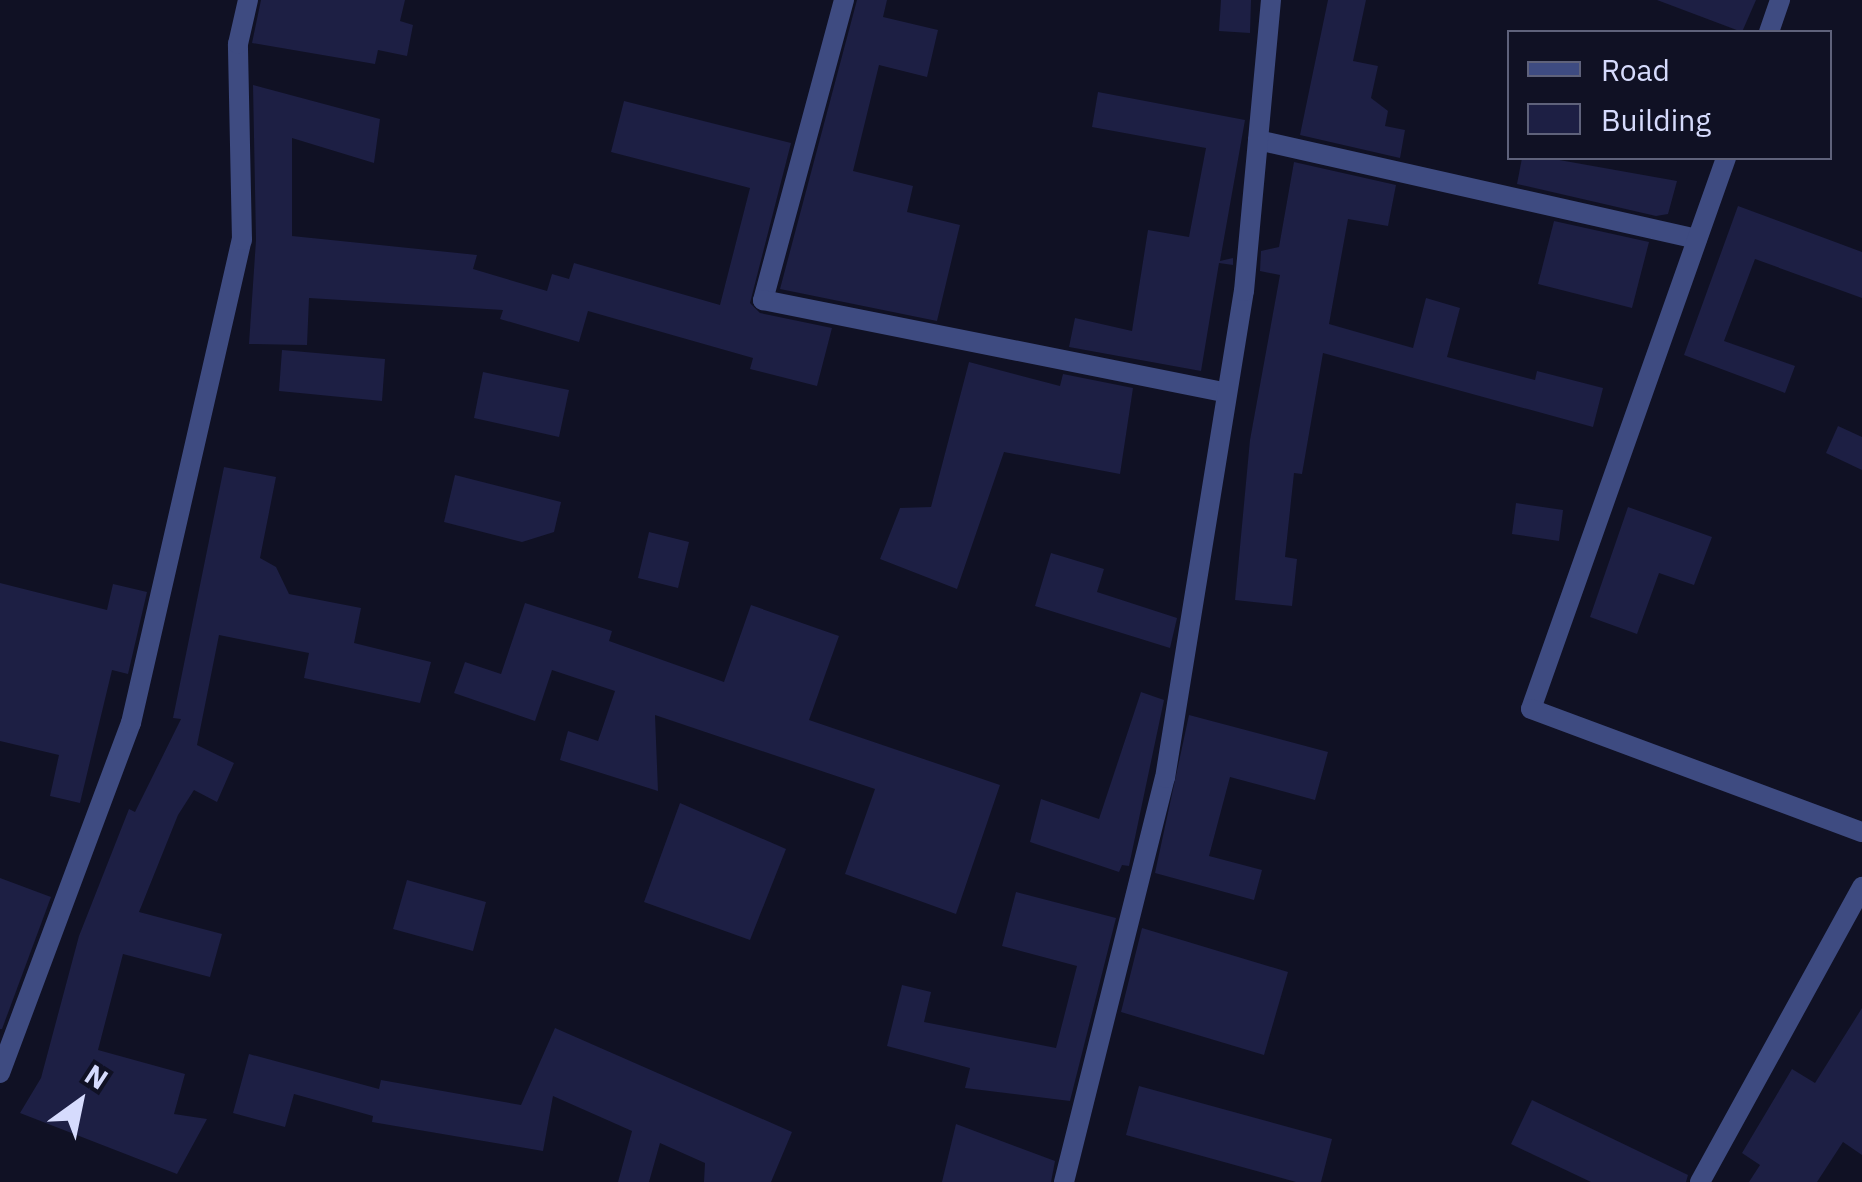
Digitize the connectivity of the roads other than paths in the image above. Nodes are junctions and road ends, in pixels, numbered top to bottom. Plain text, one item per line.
1 (248, 0) edge
2 (844, 0) edge
3 (1271, 0) edge
4 (1780, 0) edge
5 (1770, 30) edge
6 (1258, 140) junction
7 (1725, 160) edge
8 (1697, 239) junction
9 (1227, 393) junction
10 (1862, 832) edge
11 (1862, 887) edge
12 (0, 1073) edge
13 (1064, 1182) edge
14 (1700, 1182) edge

1 - 12 street
2 - 9 street
3 - 6 street
4 - 5 street
6 - 8 street
6 - 9 street
7 - 8 street
8 - 10 street
9 - 13 street
11 - 14 street

